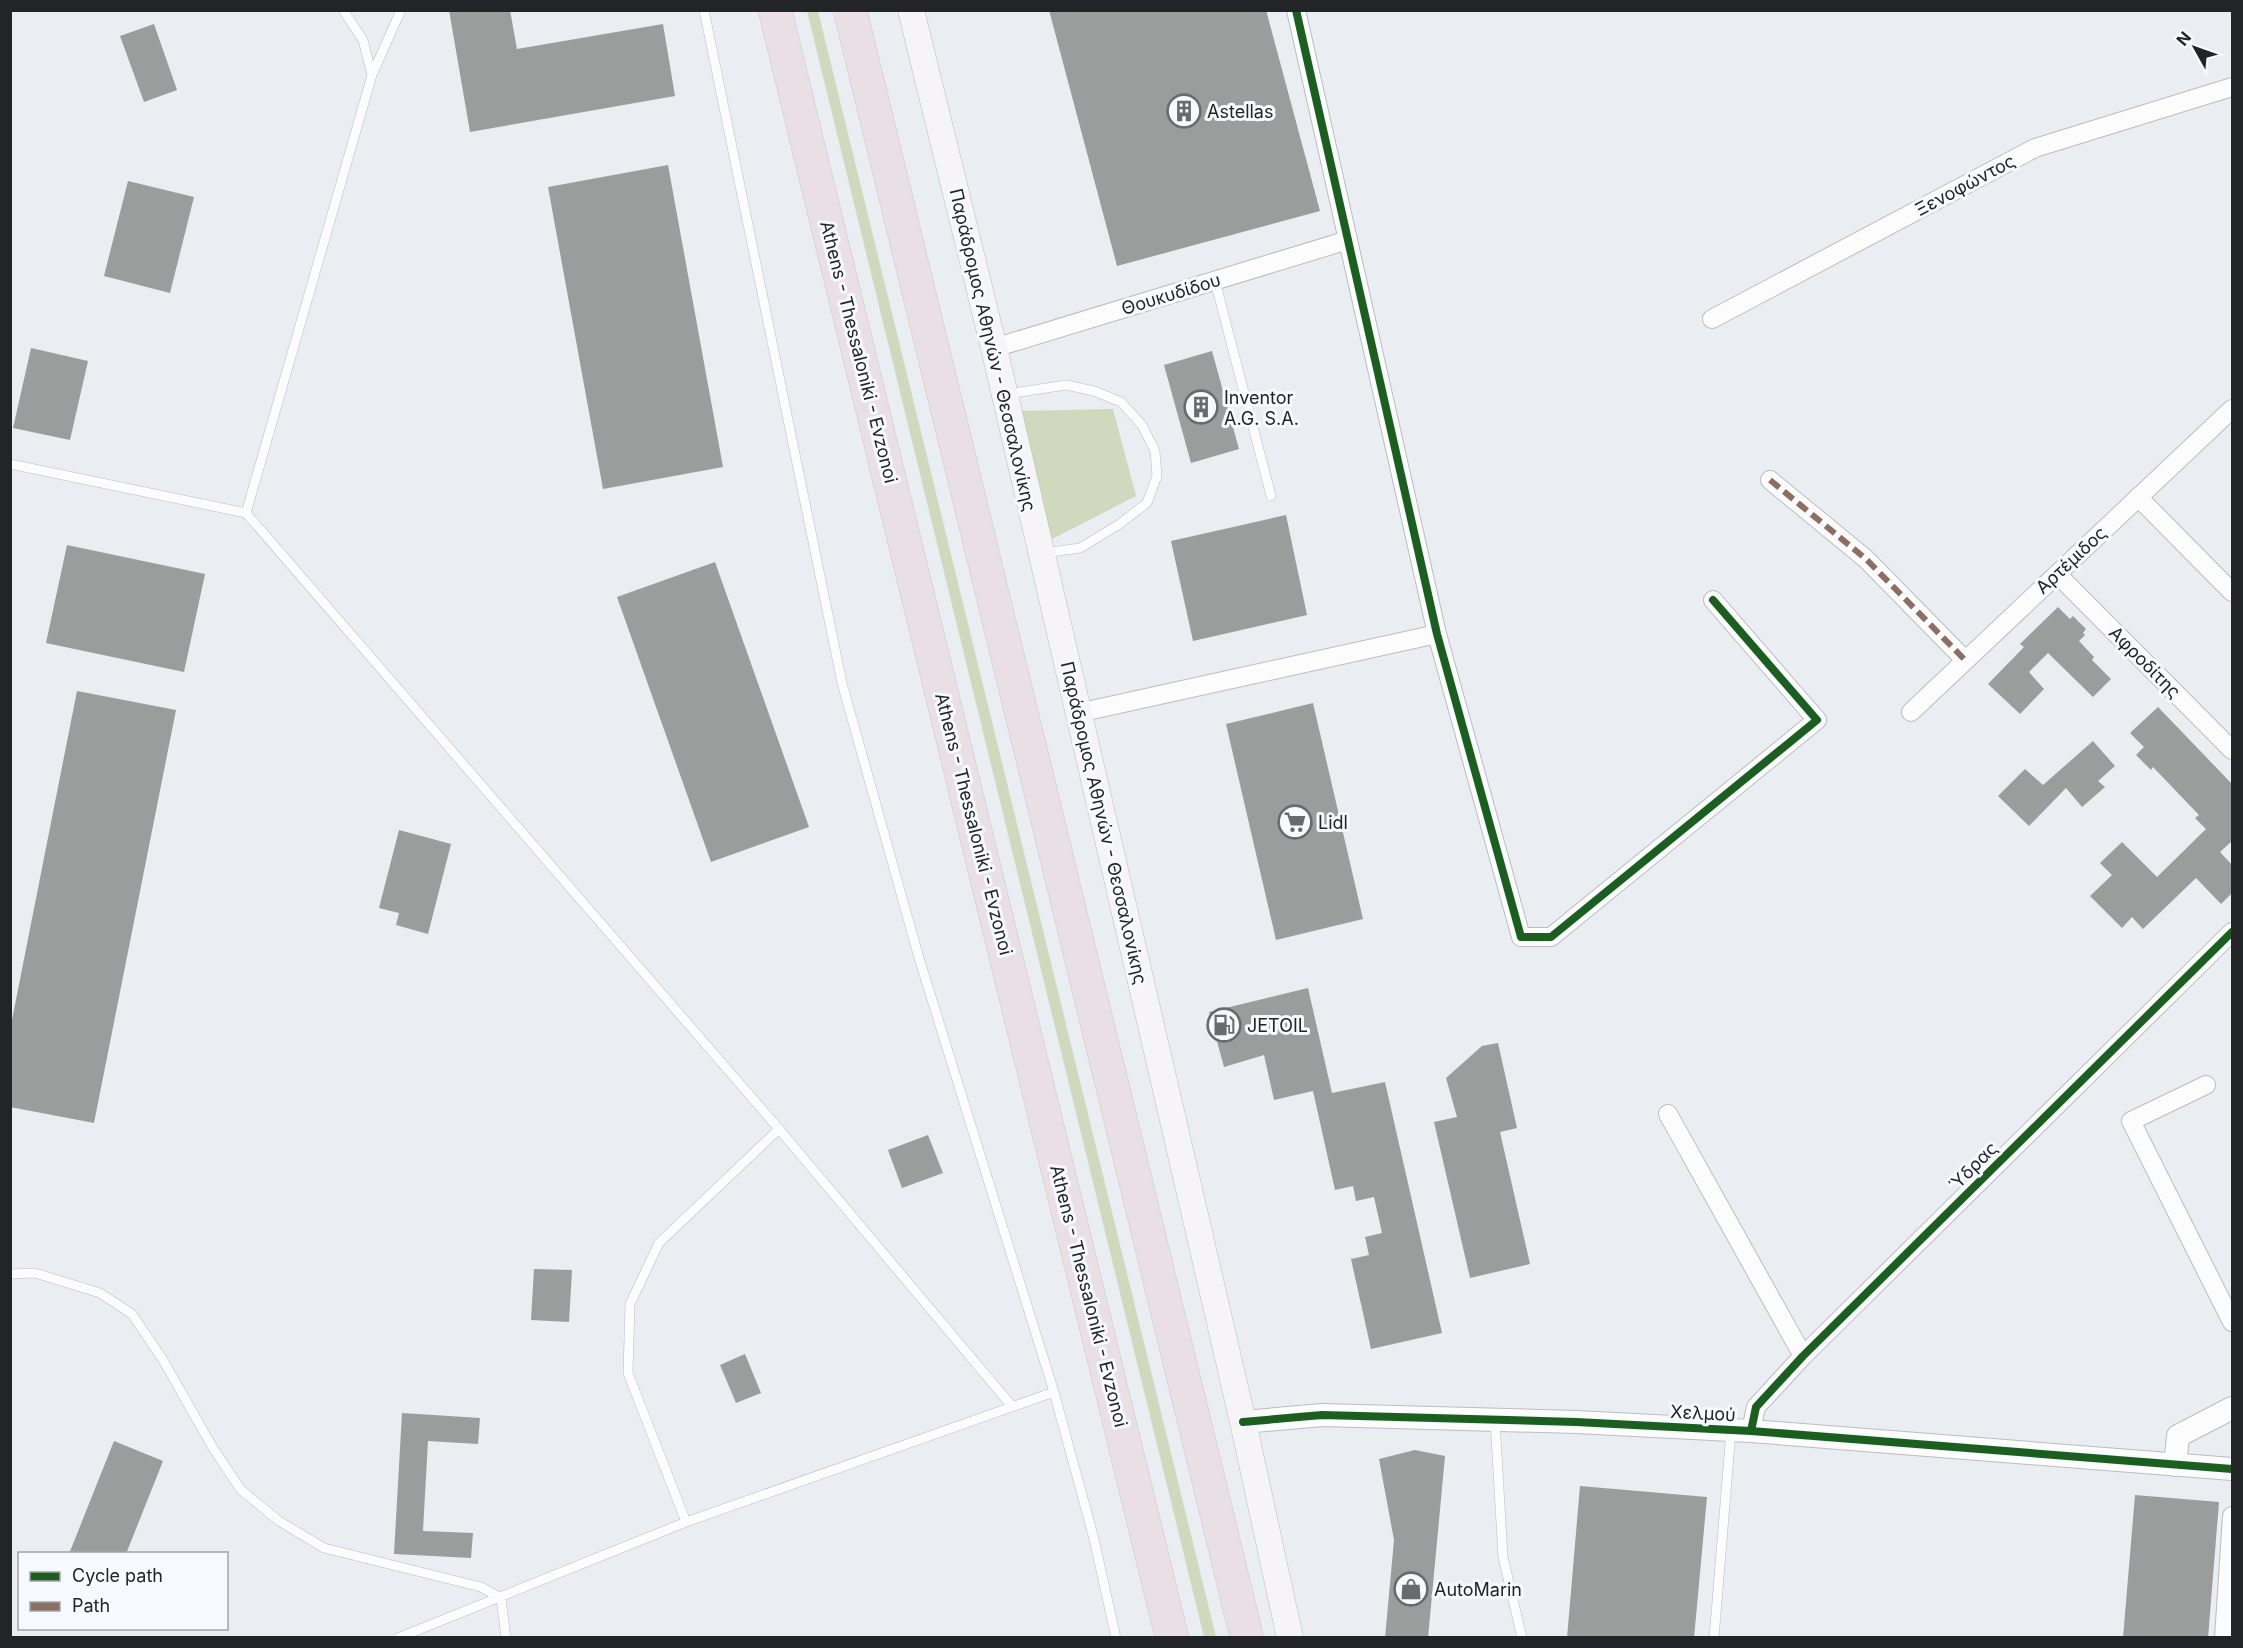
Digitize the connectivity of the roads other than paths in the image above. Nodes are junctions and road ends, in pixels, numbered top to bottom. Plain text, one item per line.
1 (343, 10) edge
2 (401, 10) edge
3 (704, 10) edge
4 (775, 10) edge
5 (850, 10) edge
6 (911, 10) edge
7 (1296, 10) edge
8 (372, 75) junction
9 (2232, 87) edge
10 (1348, 240) junction
11 (1215, 281) junction
12 (1712, 319) dead end
13 (994, 348) junction
14 (1005, 395) junction
15 (2232, 409) edge
16 (10, 464) edge
17 (1770, 480) dead end
18 (1271, 496) dead end
19 (2138, 497) junction
20 (246, 513) junction
21 (1042, 554) junction
22 (2057, 574) junction
23 (2232, 592) edge
24 (1713, 600) dead end
25 (1437, 634) junction
26 (1965, 660) junction
27 (1911, 712) dead end
28 (1078, 713) junction
29 (2232, 750) edge
30 (2232, 932) edge
31 (2206, 1085) dead end
32 (1668, 1114) dead end
33 (779, 1129) junction
34 (10, 1274) edge
35 (2232, 1322) edge
36 (1803, 1356) junction
37 (1054, 1392) junction
38 (1011, 1405) junction
39 (2232, 1408) edge
40 (1495, 1419) junction
41 (1243, 1422) junction
42 (1741, 1430) junction
43 (2175, 1465) junction
44 (2232, 1469) edge
45 (2232, 1516) edge
46 (686, 1522) junction
47 (501, 1598) junction
48 (398, 1638) edge
49 (506, 1638) edge
50 (1116, 1638) edge
51 (1172, 1638) edge
52 (1247, 1638) edge
53 (1290, 1638) edge
54 (1522, 1638) edge
55 (1714, 1638) edge
56 (2224, 1638) edge

1 - 8 lane
2 - 8 lane
3 - 37 lane
4 - 51 highway, Athens - Thessaloniki - Evzonoi
5 - 52 highway
6 - 13 main road, Παράδρομος Αθηνών - Θεσσαλονίκης
7 - 10 street
8 - 20 lane
9 - 12 street, Ξενοφώντος
10 - 11 street, Θουκυδίδου
10 - 25 street
11 - 13 street, Θουκυδίδου
11 - 18 lane
13 - 14 main road, Παράδρομος Αθηνών - Θεσσαλονίκης
14 - 21 main road, Παράδρομος Αθηνών - Θεσσαλονίκης
14 - 21 lane
15 - 19 street, Αρτέμιδος
16 - 20 lane
17 - 26 street
19 - 22 street, Αρτέμιδος
19 - 23 street
20 - 33 lane
21 - 28 main road, Παράδρομος Αθηνών - Θεσσαλονίκης
22 - 26 street, Αρτέμιδος
22 - 29 street, Αφροδίτης
24 - 25 street
25 - 28 street
26 - 27 street, Αρτέμιδος
28 - 41 main road, Παράδρομος Αθηνών - Θεσσαλονίκης
30 - 36 street, Ύδρας
31 - 35 street
32 - 36 street
33 - 38 lane
33 - 46 lane
34 - 47 lane
36 - 42 street, Ύδρας
37 - 38 lane
37 - 50 lane
38 - 46 lane
39 - 43 street
40 - 41 street, Χελμού
40 - 42 street, Χελμού
40 - 54 lane
41 - 53 main road, Παράδρομος Αθηνών - Θεσσαλονίκης
42 - 43 street, Χελμού
42 - 55 lane
43 - 44 street, Χελμού
45 - 56 street
46 - 47 lane
47 - 48 lane
47 - 49 lane

